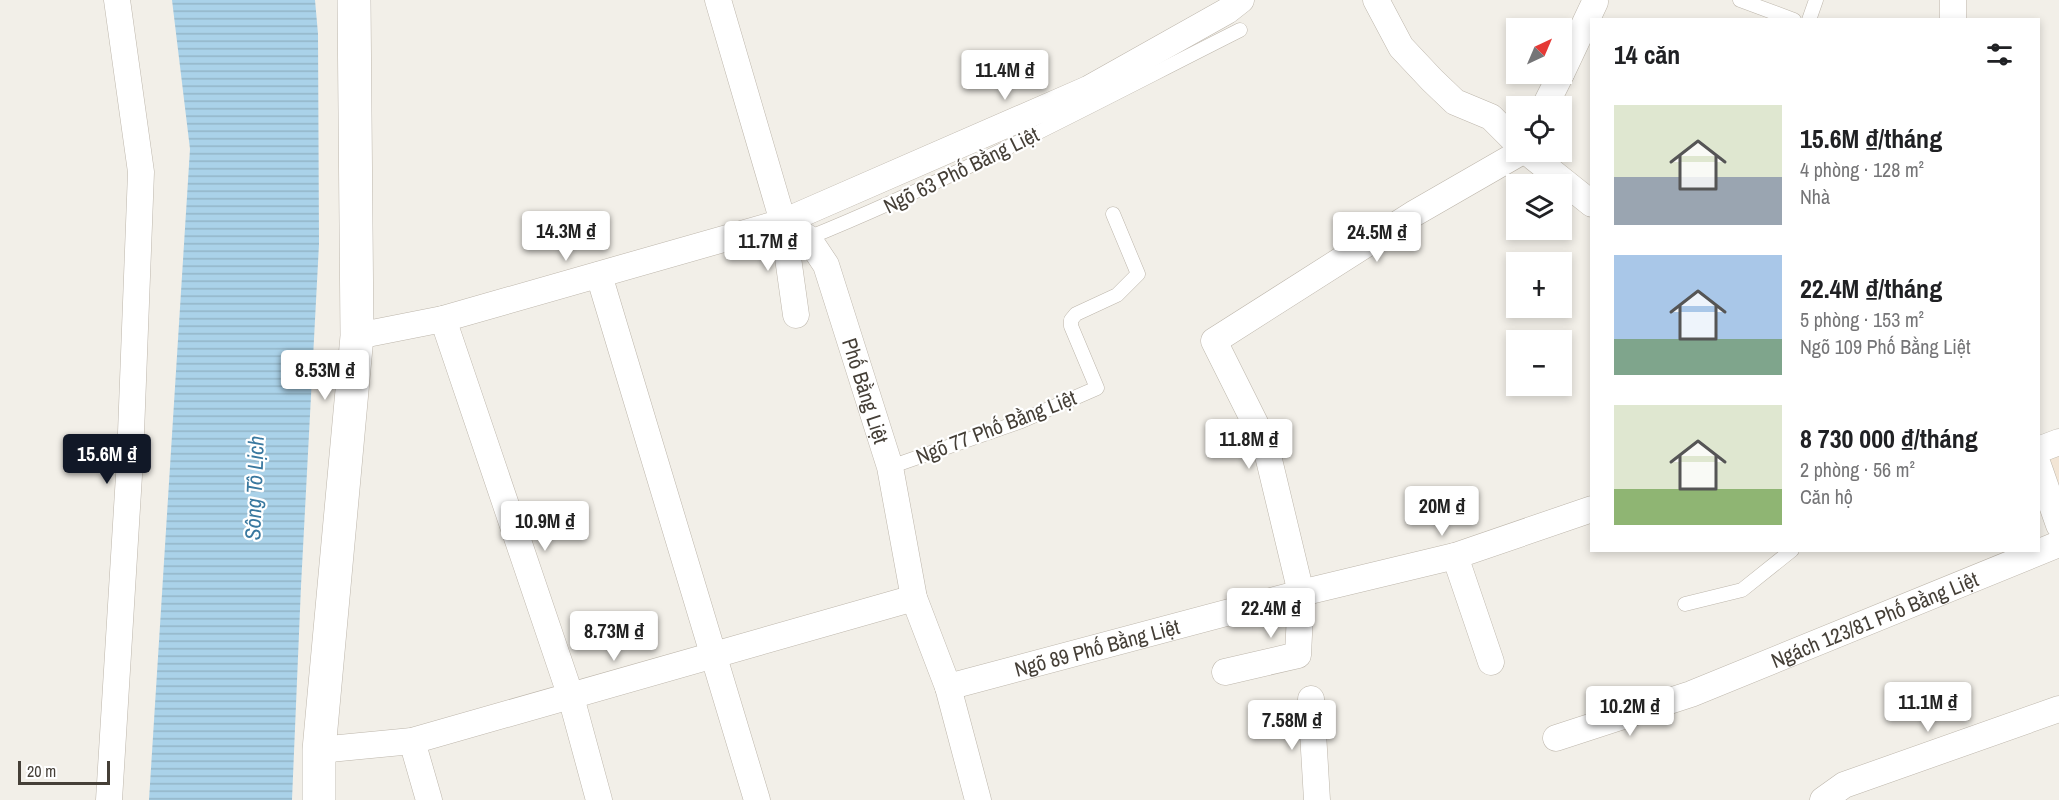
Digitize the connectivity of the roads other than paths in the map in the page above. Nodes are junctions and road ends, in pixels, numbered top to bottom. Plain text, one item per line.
1 (117, 0) edge
2 (354, 0) edge
3 (718, 0) edge
4 (1241, 0) edge
5 (1376, 0) edge
6 (1740, 0) edge
7 (1815, 0) edge
8 (1953, 0) edge
9 (1595, 2) dead end
10 (1789, 18) edge
11 (1810, 18) edge
12 (1953, 18) edge
13 (1240, 30) dead end
14 (1572, 50) edge
15 (1506, 132) edge
16 (1506, 161) edge
17 (1540, 162) edge
18 (1590, 202) edge
19 (1113, 214) dead end
20 (783, 222) junction
21 (808, 238) junction
22 (599, 275) junction
23 (796, 315) dead end
24 (443, 319) junction
25 (357, 336) junction
26 (2059, 442) edge
27 (2040, 449) edge
28 (890, 467) junction
29 (2040, 471) edge
30 (1590, 510) edge
31 (2059, 525) edge
32 (2059, 544) edge
33 (1790, 552) edge
34 (2039, 552) edge
35 (2040, 552) edge
36 (1455, 556) junction
37 (1301, 593) junction
38 (914, 598) junction
39 (1685, 604) dead end
40 (714, 654) junction
41 (1491, 662) dead end
42 (1225, 672) dead end
43 (948, 687) junction
44 (571, 697) junction
45 (1311, 699) dead end
46 (2059, 709) edge
47 (1556, 738) dead end
48 (412, 741) junction
49 (319, 750) junction
50 (109, 800) edge
51 (319, 800) edge
52 (429, 800) edge
53 (599, 800) edge
54 (757, 800) edge
55 (978, 800) edge
56 (1317, 800) edge
57 (1823, 800) edge

1 - 50 street
2 - 25 street
3 - 20 street
4 - 20 street
5 - 15 street
6 - 10 lane
7 - 11 lane
8 - 12 street
9 - 14 street
13 - 21 lane, Ngõ 63 Phố Bằng Liệt
16 - 37 street
17 - 18 street
19 - 28 lane, Ngõ 77 Phố Bằng Liệt
20 - 21 street, Phố Bằng Liệt
20 - 22 street
20 - 23 street
21 - 28 street, Phố Bằng Liệt
22 - 24 street
22 - 40 street
24 - 25 street
24 - 44 street
25 - 49 street
26 - 27 street
28 - 38 street, Phố Bằng Liệt
29 - 31 street
30 - 36 street, Ngõ 89 Phố Bằng Liệt
32 - 35 street, Ngách 123/81 Phố Bằng Liệt
33 - 39 lane
34 - 47 street, Ngách 123/81 Phố Bằng Liệt
36 - 37 street, Ngõ 89 Phố Bằng Liệt
36 - 41 street
37 - 42 street
37 - 43 street, Ngõ 89 Phố Bằng Liệt
38 - 40 street
38 - 43 street, Phố Bằng Liệt
40 - 44 street
40 - 54 street
43 - 55 street, Phố Bằng Liệt
44 - 48 street
44 - 53 street
45 - 56 street
46 - 57 street
48 - 49 street
48 - 52 street
49 - 51 street

